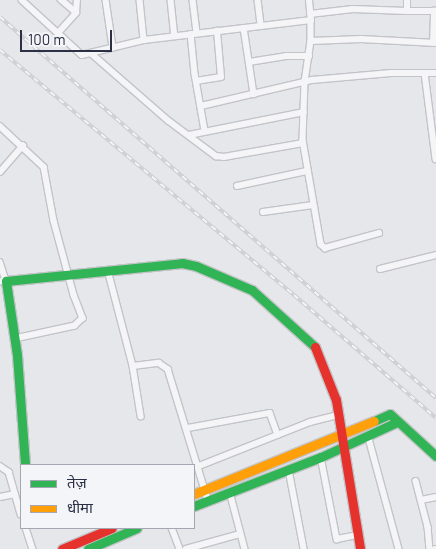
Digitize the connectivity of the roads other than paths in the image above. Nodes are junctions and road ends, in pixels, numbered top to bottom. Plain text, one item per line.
1 (22, 0) edge
2 (61, 0) edge
3 (77, 0) edge
4 (106, 0) edge
5 (140, 0) edge
6 (171, 0) edge
7 (192, 0) edge
8 (258, 0) edge
9 (309, 0) edge
10 (407, 0) edge
11 (407, 10) junction
12 (435, 11) edge
13 (76, 13) junction
14 (311, 17) junction
15 (261, 26) junction
16 (244, 28) junction
17 (217, 31) junction
18 (58, 33) junction
19 (194, 34) junction
20 (175, 36) junction
21 (144, 40) junction
22 (311, 41) junction
23 (434, 43) edge
24 (113, 47) junction
25 (91, 53) junction
26 (309, 56) junction
27 (249, 62) junction
28 (424, 73) junction
29 (436, 73) edge
30 (196, 81) junction
31 (305, 82) junction
32 (254, 94) junction
33 (201, 106) junction
34 (433, 108) edge
35 (304, 112) junction
36 (0, 126) edge
37 (205, 131) junction
38 (189, 135) junction
39 (303, 144) junction
40 (24, 146) junction
41 (436, 159) edge
42 (0, 172) edge
43 (307, 172) junction
44 (236, 186) dead end
45 (314, 205) junction
46 (263, 212) dead end
47 (379, 233) dead end
48 (436, 255) edge
49 (0, 262) edge
50 (380, 269) dead end
51 (108, 270) junction
52 (69, 275) junction
53 (3, 282) edge
54 (14, 339) junction
55 (132, 366) junction
56 (338, 415) junction
57 (141, 416) dead end
58 (397, 422) junction
59 (188, 428) junction
60 (278, 435) junction
61 (368, 435) junction
62 (342, 436) junction
63 (344, 446) junction
64 (436, 456) edge
65 (320, 457) junction
66 (25, 464) dead end
67 (0, 466) edge
68 (199, 466) junction
69 (289, 470) junction
70 (416, 481) dead end
71 (204, 489) junction
72 (230, 492) junction
73 (14, 494) junction
74 (195, 494) edge
75 (0, 497) edge
76 (436, 497) edge
77 (208, 500) junction
78 (421, 500) junction
79 (195, 506) edge
80 (20, 511) edge
81 (26, 529) edge
82 (110, 529) edge
83 (135, 529) edge
84 (172, 529) edge
85 (240, 534) junction
86 (358, 535) junction
87 (33, 549) edge
88 (62, 549) edge
89 (88, 549) edge
90 (180, 549) edge
91 (186, 549) edge
92 (245, 549) edge
93 (304, 549) edge
94 (360, 549) edge
95 (399, 549) edge
96 (430, 549) edge

1 - 18 street
2 - 13 street
3 - 13 street
4 - 24 street
5 - 21 street
6 - 20 street
7 - 19 street
8 - 15 street
9 - 14 street
10 - 11 street
11 - 12 street
11 - 14 street
12 - 23 street
13 - 18 street
14 - 15 street
14 - 22 street
15 - 16 street
16 - 17 street
16 - 27 street
17 - 19 street
17 - 30 street
18 - 25 street
19 - 20 street
19 - 30 street
20 - 21 street
21 - 24 street
22 - 23 street
22 - 26 street
24 - 25 street
25 - 38 street
26 - 27 street
26 - 31 street
27 - 32 street
28 - 29 street
28 - 31 street
28 - 34 street
30 - 33 street
31 - 32 street
31 - 35 street
32 - 33 street
33 - 37 street
34 - 41 street
35 - 37 street
35 - 39 street
36 - 40 street
37 - 38 street
38 - 39 street
39 - 43 street
40 - 42 street
40 - 52 street
43 - 44 street
43 - 45 street
45 - 46 street
45 - 47 street
48 - 50 street
49 - 53 street
51 - 52 street
51 - 55 street
51 - 56 street
52 - 53 street
52 - 54 street
53 - 54 street
54 - 66 street
55 - 57 street
55 - 59 street
56 - 60 street
56 - 62 street
58 - 61 street
58 - 62 street
58 - 64 street
59 - 60 street
59 - 68 street
60 - 68 street
61 - 63 street
61 - 95 street
62 - 63 street
62 - 71 street
63 - 65 street
63 - 86 street
65 - 69 street
65 - 86 street
67 - 73 street
68 - 71 street
69 - 72 street
69 - 93 street
70 - 78 street
71 - 74 street
71 - 77 street
72 - 77 street
72 - 85 street
73 - 75 street
73 - 80 street
76 - 78 street
77 - 79 street
78 - 96 street
81 - 87 street
82 - 88 street
83 - 89 street
84 - 90 street
85 - 91 street
85 - 92 street
86 - 94 street

